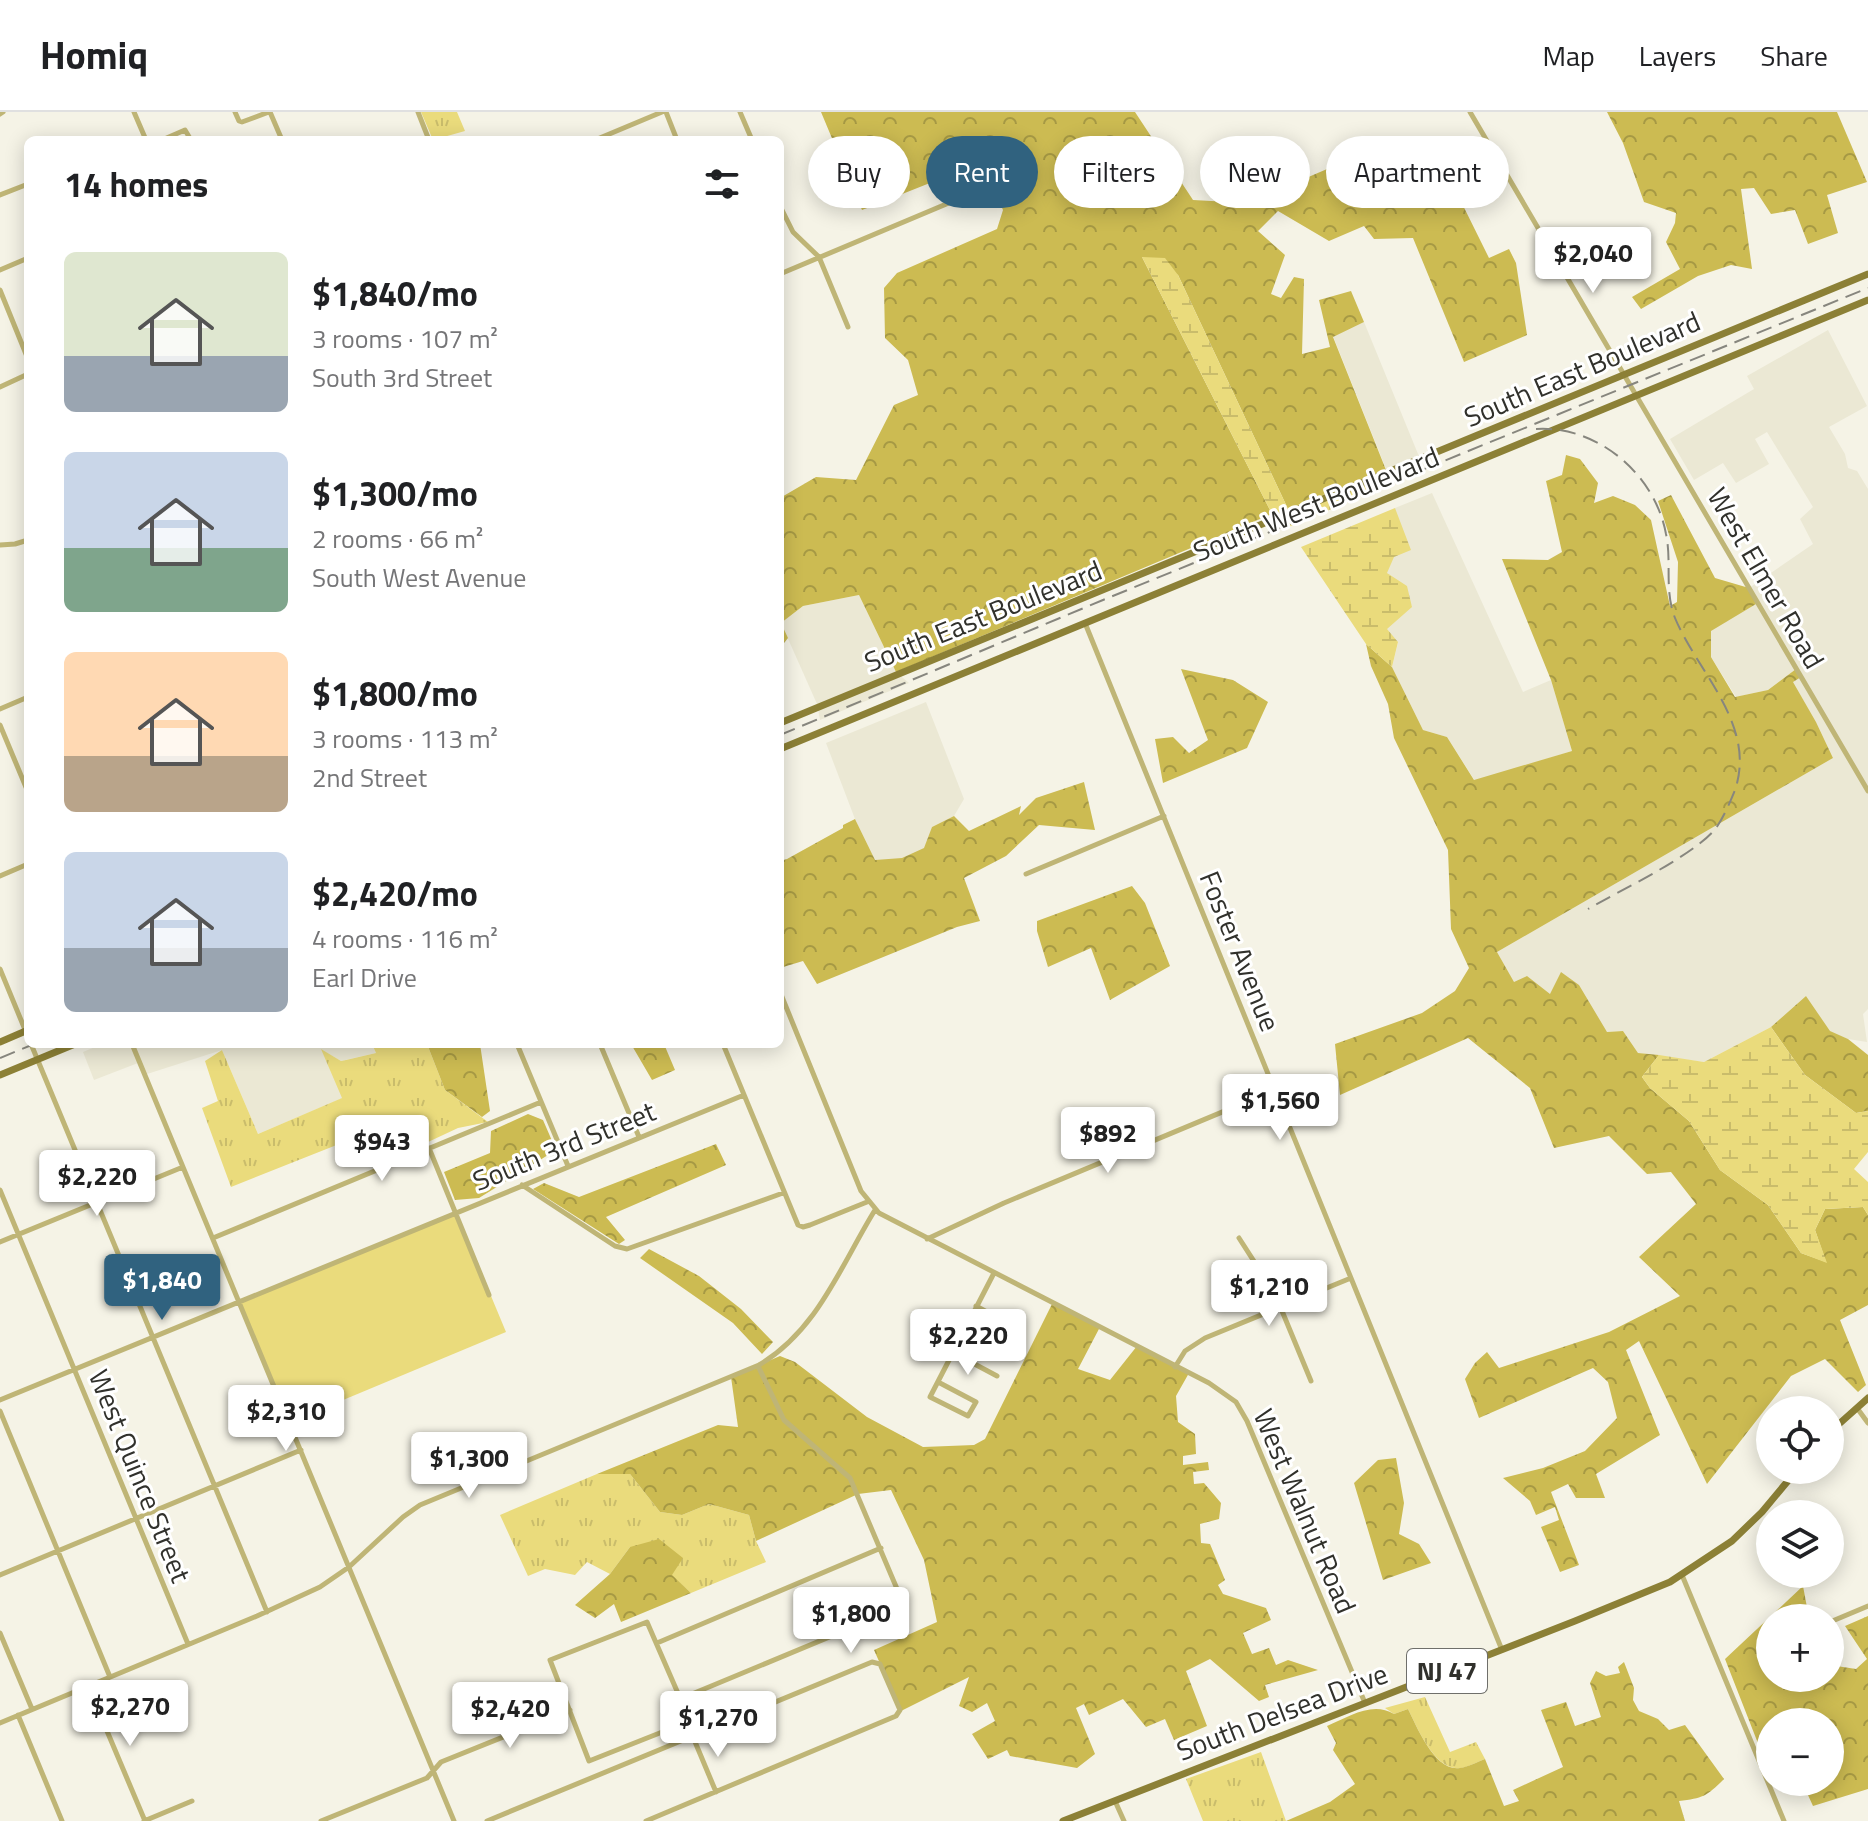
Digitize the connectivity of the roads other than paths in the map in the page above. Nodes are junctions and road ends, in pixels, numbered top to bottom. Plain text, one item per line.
1 (134, 112) edge
2 (235, 112) edge
3 (270, 112) edge
4 (418, 112) edge
5 (664, 112) edge
6 (740, 112) edge
7 (1470, 112) edge
8 (144, 136) edge
9 (171, 136) edge
10 (190, 136) edge
11 (280, 136) edge
12 (427, 136) edge
13 (605, 136) edge
14 (675, 136) edge
15 (750, 136) edge
16 (24, 186) edge
17 (0, 195) edge
18 (937, 208) edge
19 (784, 214) edge
20 (819, 257) junction
21 (24, 260) edge
22 (0, 270) edge
23 (784, 272) edge
24 (1868, 274) edge
25 (0, 290) edge
26 (1868, 300) edge
27 (848, 327) dead end
28 (24, 349) edge
29 (1624, 375) junction
30 (24, 376) edge
31 (0, 387) edge
32 (1636, 396) junction
33 (24, 541) edge
34 (0, 545) edge
35 (1085, 623) junction
36 (24, 699) edge
37 (0, 709) edge
38 (784, 721) edge
39 (0, 725) edge
40 (784, 747) edge
41 (24, 782) edge
42 (1868, 791) edge
43 (1164, 816) junction
44 (24, 866) edge
45 (1026, 874) dead end
46 (0, 876) edge
47 (0, 969) edge
48 (784, 1002) edge
49 (24, 1026) edge
50 (24, 1034) edge
51 (0, 1042) edge
52 (33, 1048) edge
53 (66, 1048) edge
54 (134, 1048) edge
55 (519, 1048) edge
56 (602, 1048) edge
57 (725, 1048) edge
58 (38, 1060) junction
59 (0, 1075) edge
60 (1275, 1090) junction
61 (744, 1095) junction
62 (541, 1102) junction
63 (639, 1137) junction
64 (429, 1147) junction
65 (568, 1166) junction
66 (183, 1167) junction
67 (522, 1185) junction
68 (0, 1190) edge
69 (783, 1193) junction
70 (97, 1202) junction
71 (868, 1202) junction
72 (875, 1210) junction
73 (456, 1213) junction
74 (18, 1234) junction
75 (213, 1238) junction
76 (1239, 1238) dead end
77 (927, 1239) junction
78 (0, 1242) edge
79 (994, 1273) junction
80 (1351, 1278) junction
81 (489, 1295) dead end
82 (239, 1302) junction
83 (976, 1306) junction
84 (1281, 1307) junction
85 (968, 1323) junction
86 (153, 1338) junction
87 (952, 1352) junction
88 (758, 1366) junction
89 (1175, 1367) junction
90 (75, 1370) junction
91 (997, 1376) dead end
92 (1311, 1381) dead end
93 (938, 1382) junction
94 (1868, 1398) edge
95 (0, 1400) edge
96 (1857, 1407) junction
97 (0, 1411) edge
98 (1844, 1419) edge
99 (1868, 1423) edge
100 (301, 1450) junction
101 (1785, 1484) edge
102 (214, 1487) junction
103 (136, 1519) junction
104 (881, 1548) junction
105 (58, 1551) junction
106 (349, 1567) junction
107 (0, 1575) edge
108 (1682, 1575) junction
109 (1868, 1606) edge
110 (267, 1612) junction
111 (1844, 1616) edge
112 (0, 1633) edge
113 (657, 1643) junction
114 (188, 1644) junction
115 (1502, 1650) junction
116 (110, 1677) junction
117 (88, 1686) junction
118 (680, 1699) junction
119 (1365, 1703) junction
120 (32, 1709) junction
121 (570, 1710) junction
122 (18, 1715) junction
123 (0, 1723) edge
124 (693, 1737) junction
125 (434, 1771) junction
126 (716, 1792) junction
127 (192, 1801) dead end
128 (1115, 1801) junction
129 (62, 1821) edge
130 (144, 1821) edge
131 (321, 1821) edge
132 (454, 1821) edge
133 (487, 1821) edge
134 (646, 1821) edge
135 (1063, 1821) edge
136 (1124, 1821) edge
137 (1784, 1821) edge

1 - 8 street
2 - 3 street
3 - 11 street
4 - 12 street
5 - 13 street
5 - 14 street
6 - 15 street
7 - 29 street, West Elmer Road
9 - 10 street
16 - 17 street
18 - 20 street
19 - 20 street
20 - 23 street
20 - 27 street
21 - 22 street
24 - 29 main road, South East Boulevard
25 - 28 street
26 - 32 main road, South West Boulevard
29 - 32 street, West Elmer Road
29 - 38 main road, South East Boulevard
30 - 31 street
32 - 35 main road, South West Boulevard
32 - 42 street, West Elmer Road
33 - 34 street
35 - 40 main road, South West Boulevard
35 - 43 street, Foster Avenue
36 - 37 street
39 - 41 street
43 - 45 street
43 - 60 street, Foster Avenue
44 - 46 street
47 - 49 street
48 - 71 street, West Walnut Road
50 - 51 main road
52 - 58 street
53 - 58 main road
54 - 66 street
55 - 62 street
56 - 63 street
57 - 61 street
58 - 59 main road
58 - 70 street
60 - 77 street
60 - 80 street, Foster Avenue
61 - 63 street, South 3rd Street
61 - 69 street
62 - 64 street
62 - 65 street
63 - 65 street, South 3rd Street
64 - 73 street
64 - 75 street
65 - 67 street, South 3rd Street
66 - 70 street
66 - 75 street
67 - 69 street
67 - 73 street, South 3rd Street
68 - 74 street, West Quince Street
69 - 71 street
70 - 74 street
70 - 86 street
71 - 72 street, West Walnut Road
72 - 77 street, West Walnut Road
72 - 88 street
73 - 81 street
73 - 82 street, South 3rd Street
74 - 78 street
74 - 90 street, West Quince Street
75 - 82 street
76 - 84 street
77 - 79 street, West Walnut Road
79 - 83 street
79 - 89 street, West Walnut Road
80 - 84 street
80 - 115 street, Foster Avenue
82 - 86 street, South 3rd Street
82 - 100 street
83 - 85 street
83 - 85 street
84 - 89 street
84 - 92 street
85 - 87 street
86 - 90 street, South 3rd Street
86 - 102 street
87 - 91 street
87 - 93 street
88 - 104 street
88 - 106 street
89 - 119 street, West Walnut Road
90 - 95 street, South 3rd Street
90 - 103 street, West Quince Street
93 - 93 street
94 - 96 main road
96 - 98 main road
96 - 99 street
97 - 105 street
100 - 102 street
100 - 106 street
101 - 108 main road, South Delsea Drive / NJ 47
102 - 103 street
102 - 110 street
103 - 105 street
103 - 114 street, West Quince Street
104 - 113 street
104 - 118 street
105 - 107 street
105 - 116 street
106 - 110 street
106 - 125 street
108 - 115 main road, South Delsea Drive / NJ 47
108 - 137 street
109 - 111 street
110 - 114 street
112 - 120 street
113 - 118 street
113 - 121 street
114 - 116 street
115 - 119 main road, South Delsea Drive / NJ 47
116 - 117 street
117 - 120 street
117 - 130 street
118 - 121 street
119 - 128 main road, South Delsea Drive / NJ 47
120 - 122 street
121 - 125 street
122 - 123 street
122 - 129 street
124 - 126 street
124 - 126 street
124 - 133 street
125 - 131 street
125 - 132 street
126 - 134 street
127 - 130 street
128 - 135 main road, South Delsea Drive / NJ 47
128 - 136 street

